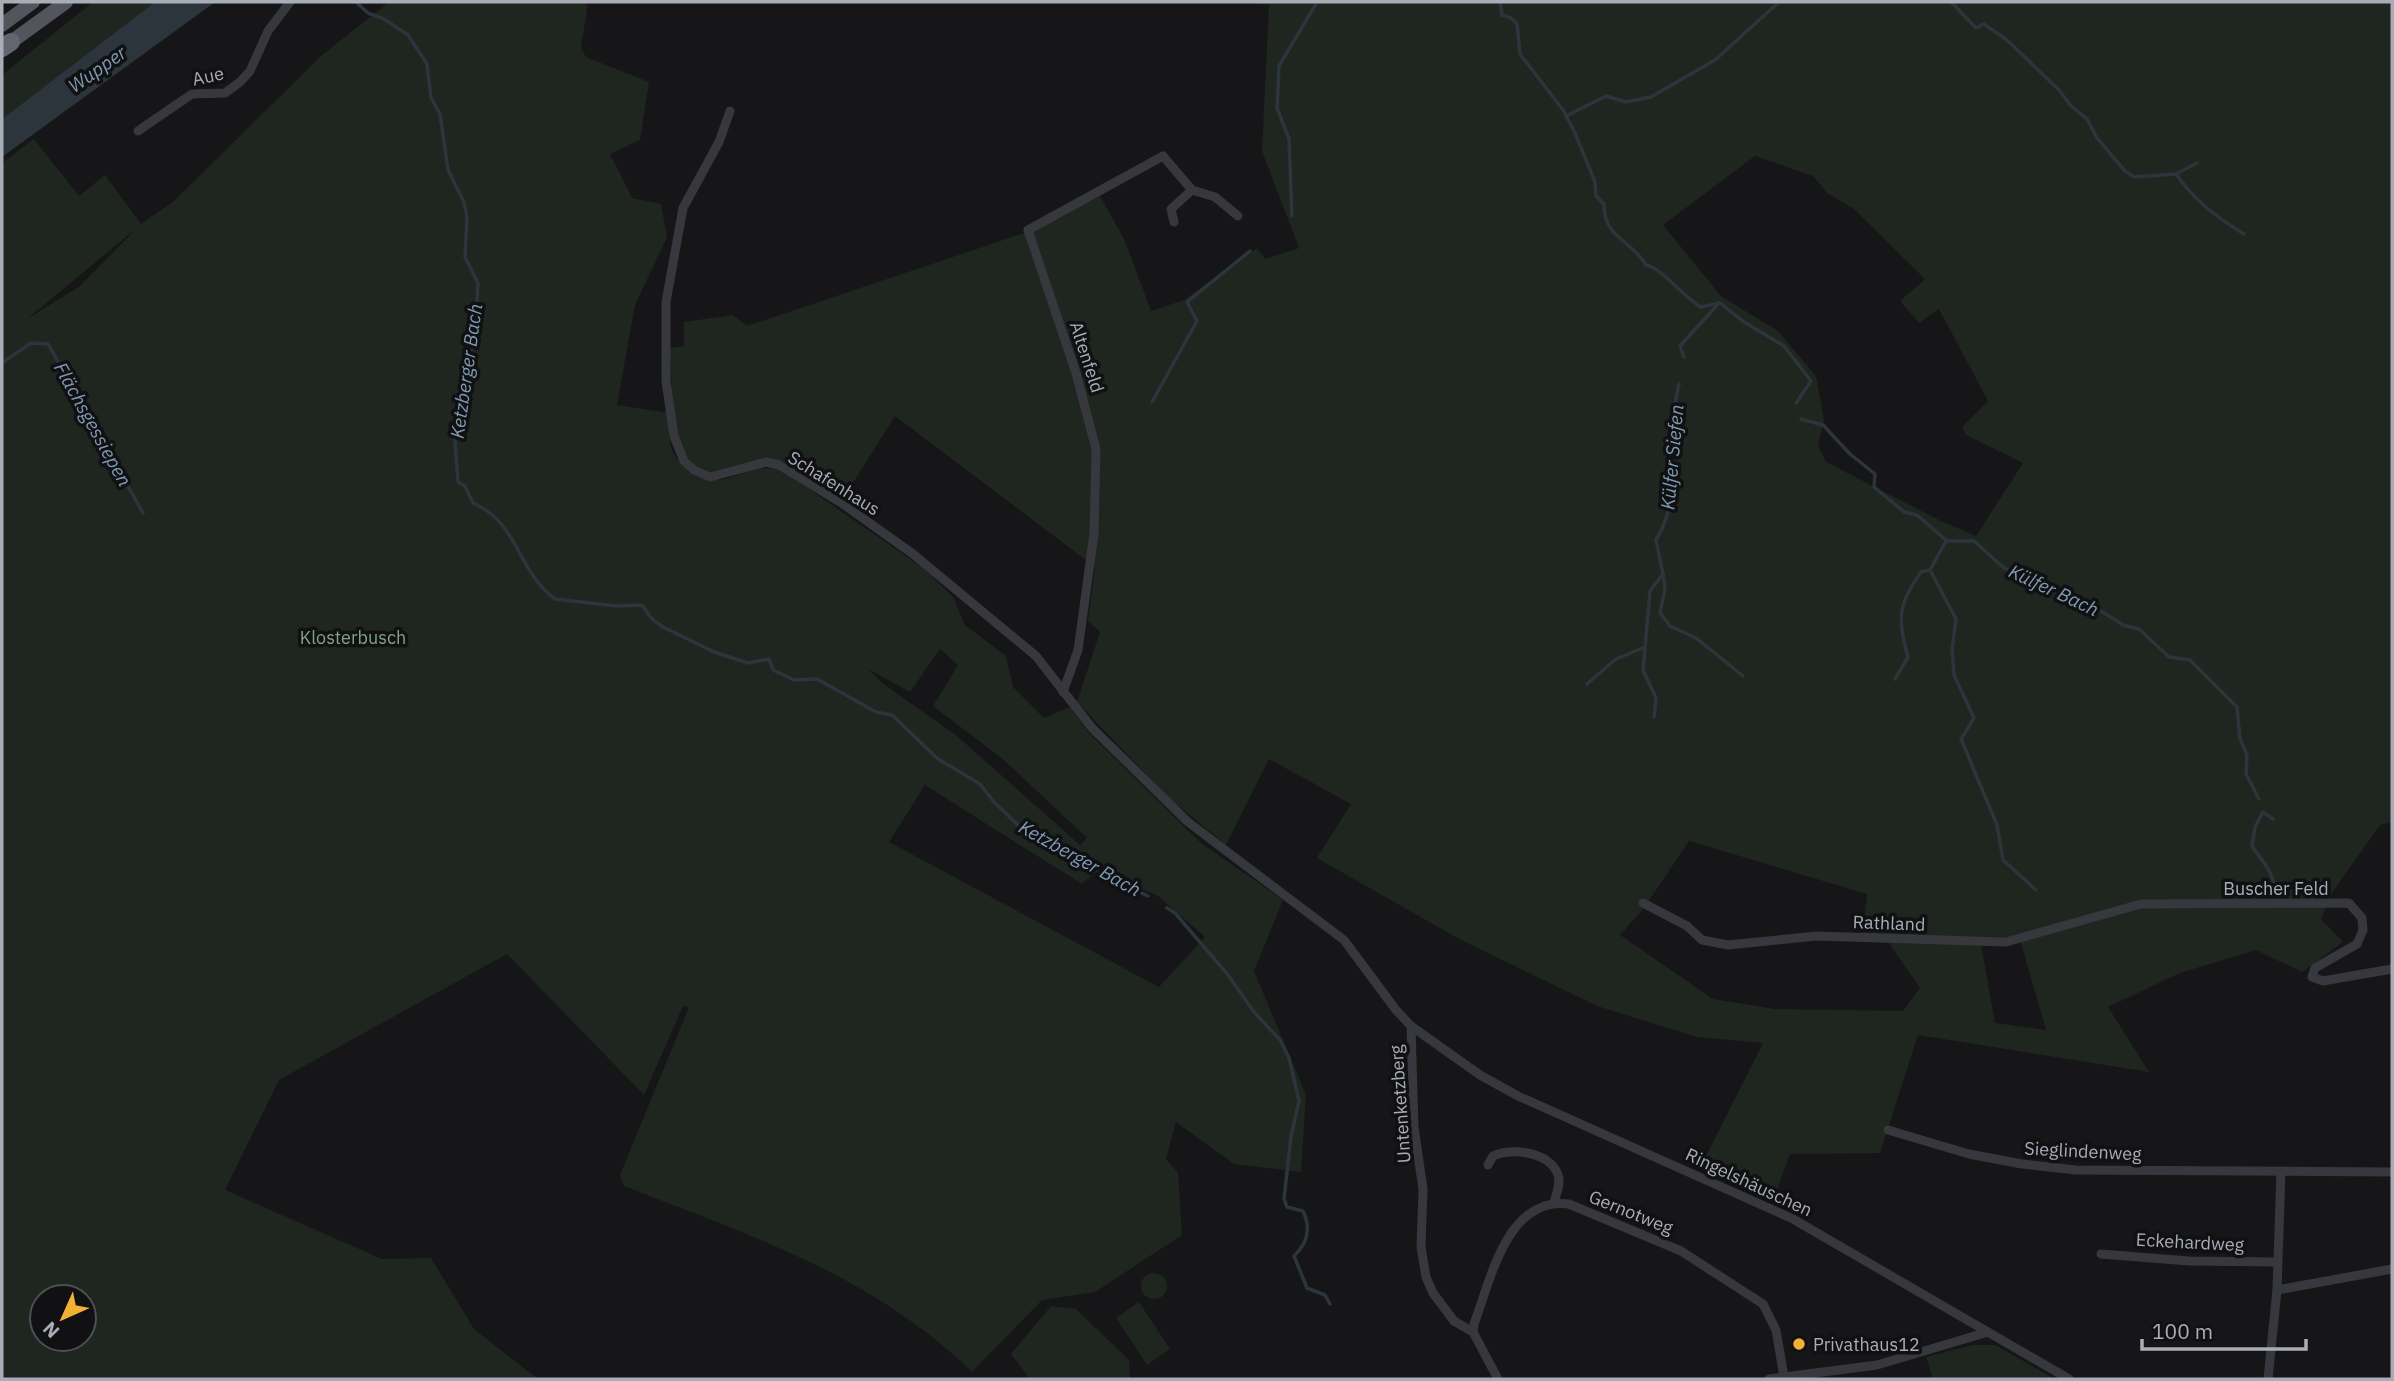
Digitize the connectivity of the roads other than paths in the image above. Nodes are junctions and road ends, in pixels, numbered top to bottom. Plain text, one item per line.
1 (33, 2) edge
2 (66, 2) edge
3 (290, 2) edge
4 (2, 24) edge
5 (6, 45) edge
6 (730, 111) dead end
7 (138, 131) dead end
8 (1192, 190) junction
9 (1238, 216) dead end
10 (1174, 222) dead end
11 (1063, 692) junction
12 (1092, 728) joint
13 (1643, 903) dead end
14 (2141, 904) joint
15 (2392, 969) edge
16 (1411, 1026) junction
17 (1888, 1130) dead end
18 (1488, 1166) dead end
19 (2281, 1171) junction
20 (2392, 1172) edge
21 (1554, 1203) junction
22 (2101, 1254) dead end
23 (2277, 1262) junction
24 (2392, 1269) edge
25 (2277, 1290) junction
26 (1473, 1332) junction
27 (1988, 1332) junction
28 (1784, 1377) junction
29 (1498, 1379) edge
30 (1769, 1379) edge
31 (2069, 1379) edge
32 (2268, 1379) edge

1 - 4 main road
2 - 5 main road
3 - 7 street, Aue
6 - 11 street, Schafenhaus
8 - 9 street, Altenfeld
8 - 10 street
8 - 11 street, Altenfeld
11 - 12 street, Schafenhaus
12 - 16 street, Untenketzberg
13 - 14 street, Rathland
14 - 15 street, Buscher Feld
16 - 26 street, Untenketzberg
16 - 27 street, Ringelshäuschen
17 - 19 street, Sieglindenweg
18 - 21 street
19 - 20 street, Sieglindenweg
19 - 23 street
21 - 26 street
21 - 28 street, Gernotweg
22 - 23 street, Eckehardweg
23 - 25 street
24 - 25 street
25 - 32 street
26 - 29 street
27 - 28 street
27 - 31 street, Ringelshäuschen
28 - 30 street

